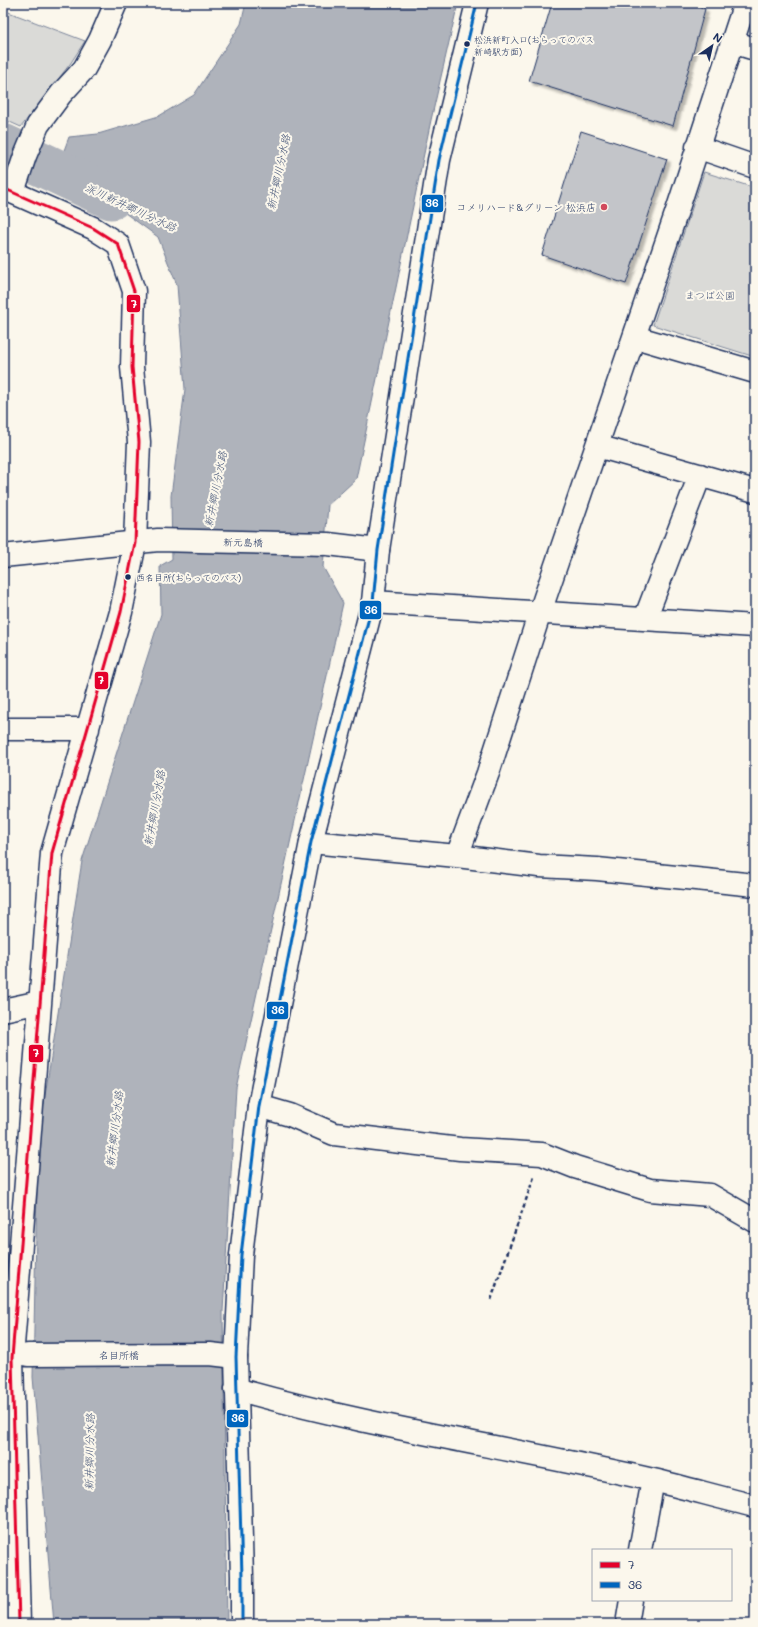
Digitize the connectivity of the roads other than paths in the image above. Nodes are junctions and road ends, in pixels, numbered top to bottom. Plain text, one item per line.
1 (116, 3) edge
2 (477, 3) edge
3 (745, 3) edge
4 (732, 42) junction
5 (755, 49) edge
6 (697, 147) junction
7 (755, 167) edge
8 (8, 190) edge
9 (635, 337) junction
10 (755, 372) edge
11 (597, 446) junction
12 (700, 475) junction
13 (755, 491) edge
14 (135, 543) junction
15 (378, 550) junction
16 (3, 556) edge
17 (373, 602) junction
18 (540, 612) junction
19 (645, 619) junction
20 (755, 626) edge
21 (3, 729) edge
22 (88, 729) junction
23 (311, 842) junction
24 (457, 856) junction
25 (755, 885) edge
26 (40, 1002) junction
27 (3, 1010) edge
28 (259, 1106) junction
29 (755, 1221) edge
30 (18, 1357) edge
31 (236, 1357) junction
32 (236, 1389) junction
33 (653, 1480) junction
34 (755, 1506) edge
35 (640, 1549) edge
36 (631, 1601) edge
37 (19, 1624) edge
38 (242, 1624) edge
39 (627, 1624) edge

1 - 8 street
2 - 15 street
3 - 4 street
4 - 5 street
4 - 6 street
6 - 7 street
6 - 9 street
8 - 14 street
9 - 10 street
9 - 11 street
11 - 12 street
11 - 18 street
12 - 13 street
12 - 19 street
14 - 15 street, 新元島橋
14 - 16 street, 新元島橋
14 - 22 street
15 - 17 street
17 - 18 street
17 - 23 street
18 - 19 street
18 - 24 street
19 - 20 street
21 - 22 street
22 - 26 street
23 - 24 street
23 - 28 street
24 - 25 street
26 - 27 street
26 - 30 street
28 - 29 street
28 - 31 street
30 - 31 street, 名目所橋
30 - 37 street
31 - 32 street
32 - 33 street
32 - 38 street
33 - 34 street
33 - 35 street
36 - 39 street

